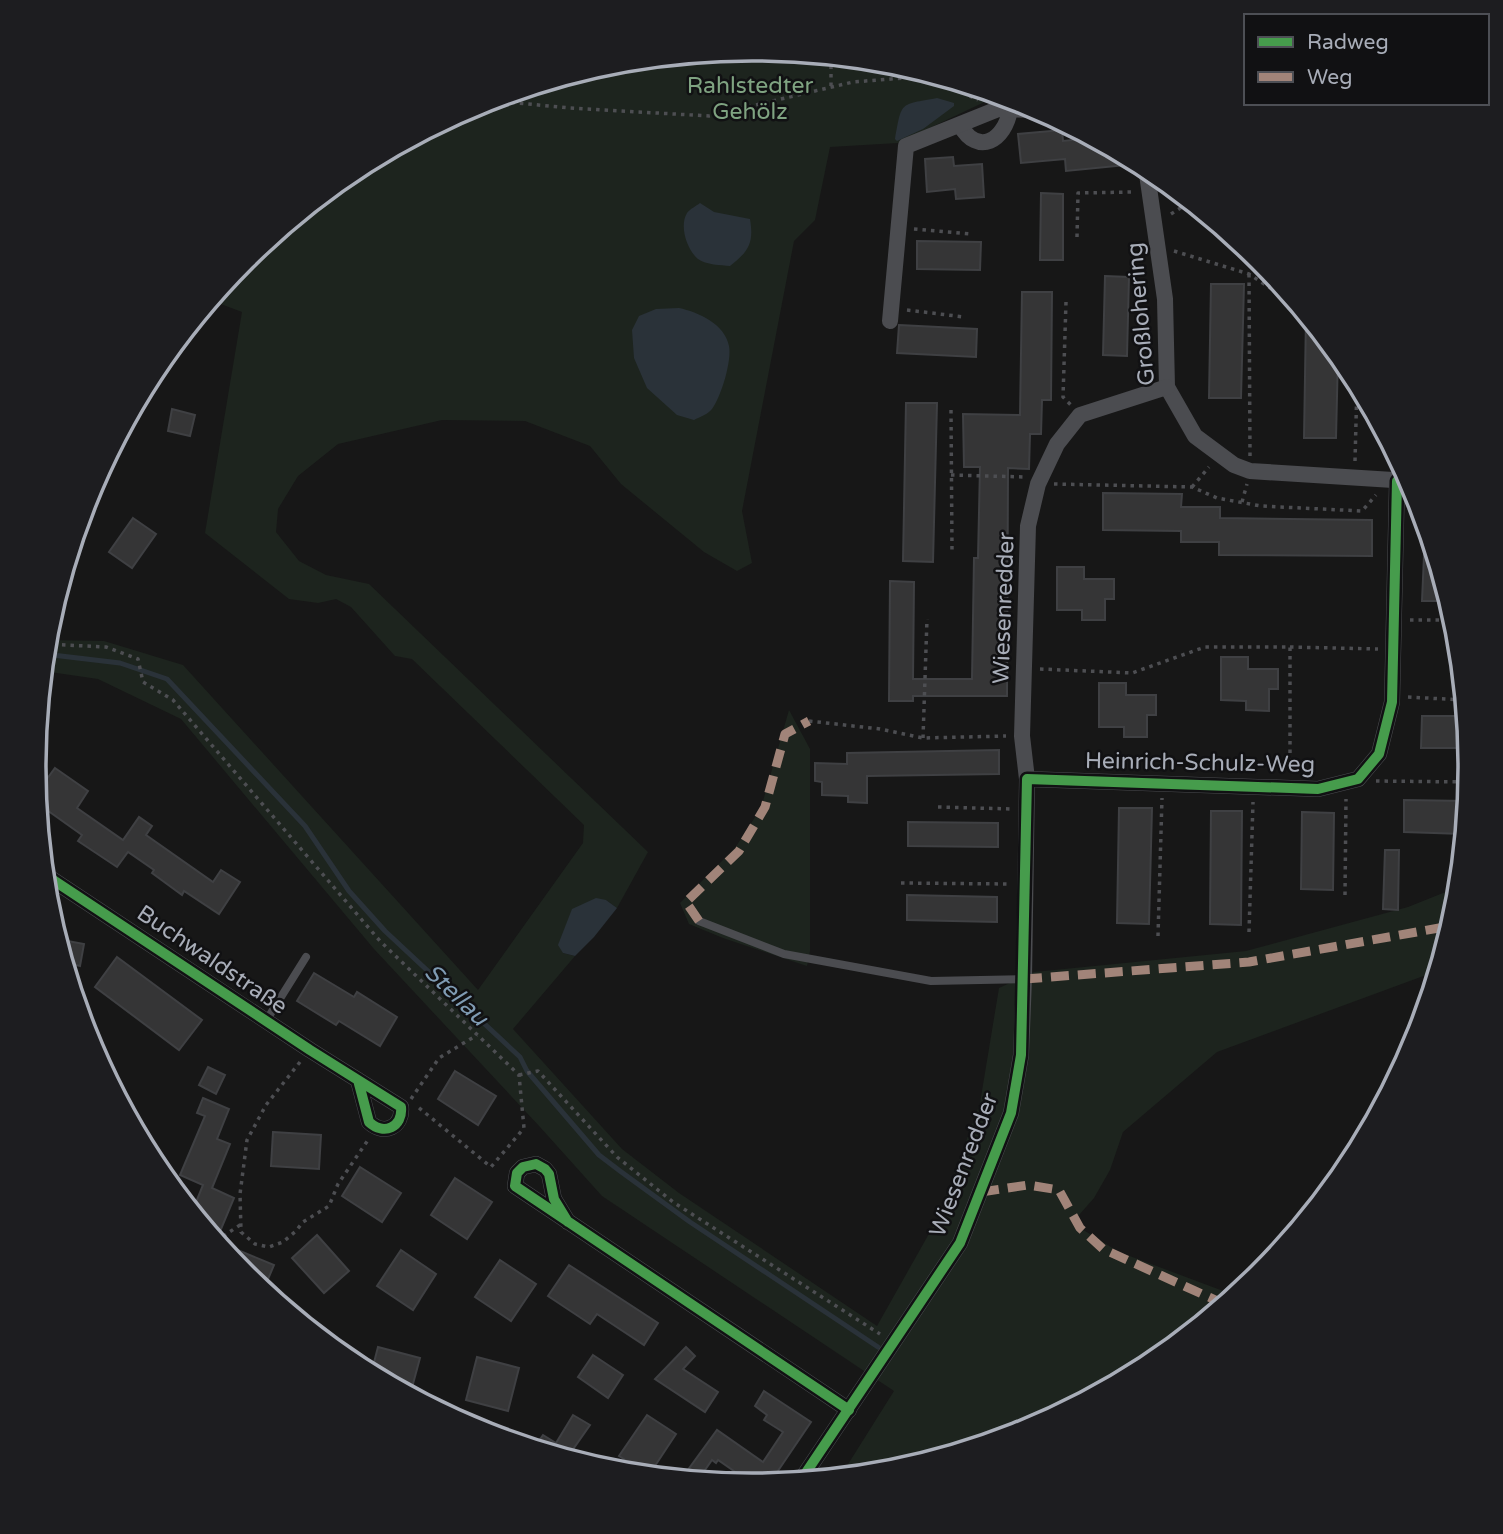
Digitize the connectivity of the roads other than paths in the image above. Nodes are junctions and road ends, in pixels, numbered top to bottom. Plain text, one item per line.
1 (1004, 110) junction
2 (1009, 110) edge
3 (960, 125) junction
4 (1149, 183) edge
5 (890, 315) road end
6 (1167, 387) junction
7 (1397, 481) edge
8 (1399, 486) edge
9 (1027, 779) junction
10 (55, 882) edge
11 (699, 921) dead end
12 (306, 957) dead end
13 (1024, 979) junction
14 (266, 1021) junction
15 (358, 1080) junction
16 (568, 1222) dead end
17 (849, 1410) junction
18 (807, 1470) edge

1 - 2 street
1 - 3 street
1 - 3 street
3 - 5 street
4 - 6 street, Großlohering
6 - 7 street, Großlohering
6 - 9 street, Wiesenredder
8 - 9 street, Heinrich-Schulz-Weg
9 - 13 street, Wiesenredder
10 - 14 street, Buchwaldstraße
11 - 13 lane
12 - 14 lane
13 - 17 street, Wiesenredder
14 - 15 street, Buchwaldstraße
15 - 15 street, Buchwaldstraße
16 - 17 street
17 - 18 street, Wiesenredder

